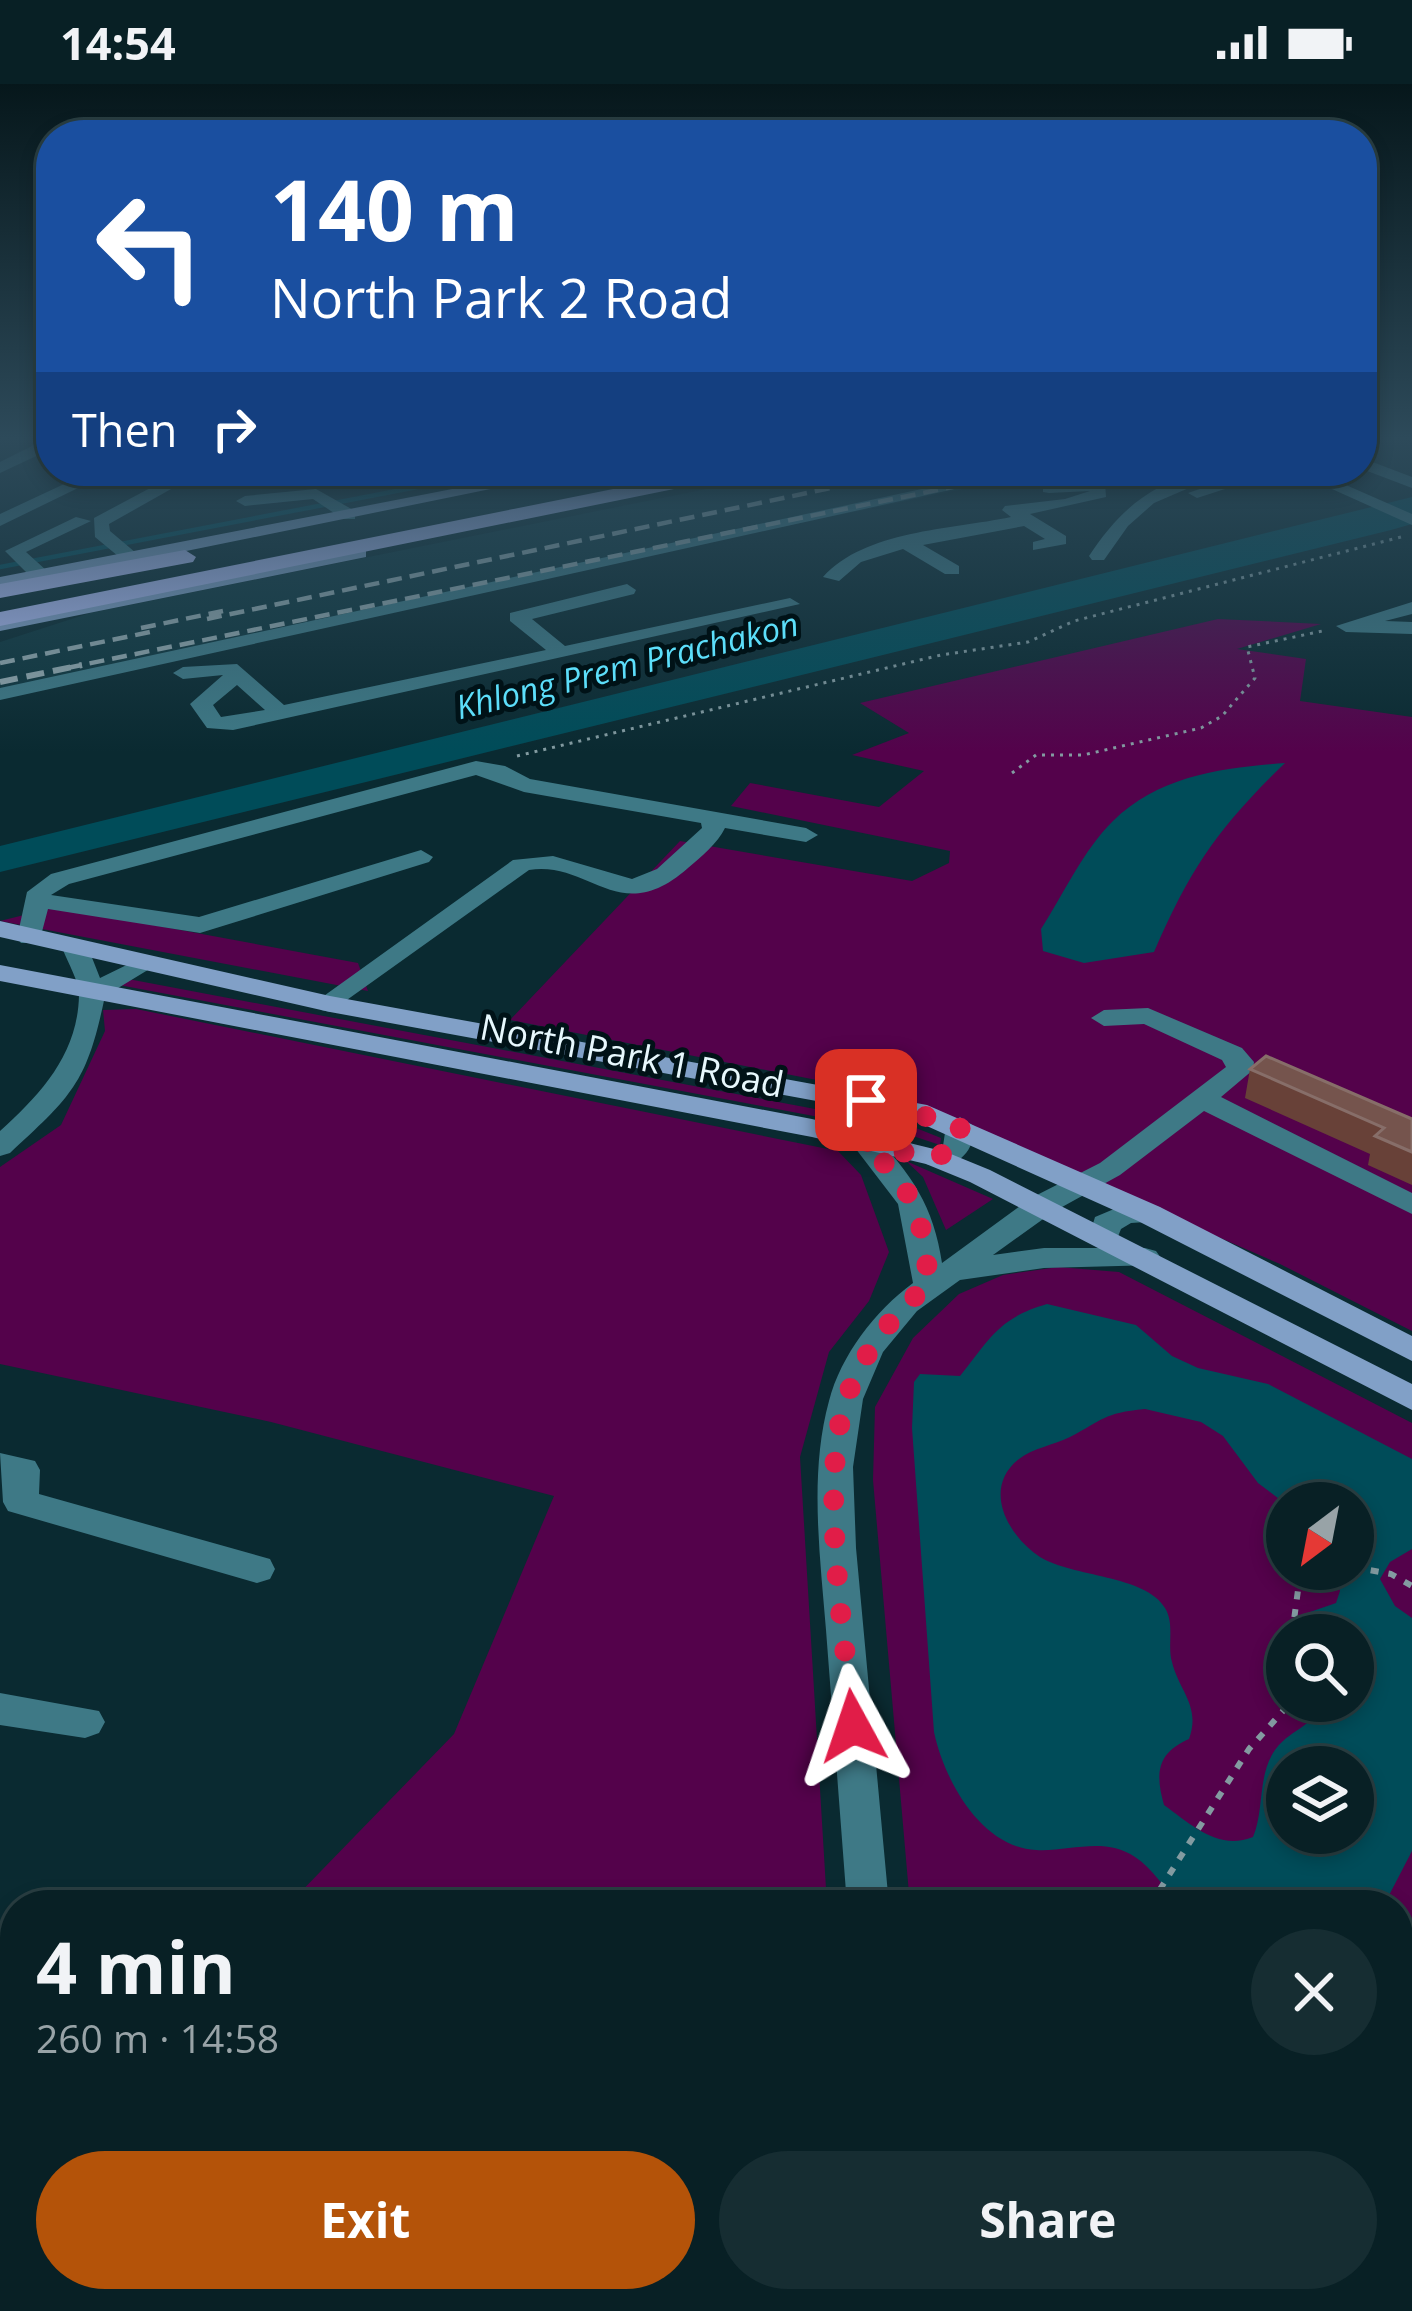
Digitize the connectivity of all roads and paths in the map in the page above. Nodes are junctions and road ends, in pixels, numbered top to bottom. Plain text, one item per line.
1 (25, 544) edge
2 (114, 544) edge
3 (152, 544) edge
4 (238, 544) edge
5 (254, 544) edge
6 (341, 544) edge
7 (379, 544) edge
8 (387, 544) edge
9 (691, 544) edge
10 (903, 544) edge
11 (908, 544) edge
12 (1046, 544) edge
13 (1107, 544) edge
14 (1380, 544) edge
15 (1039, 546) dead end
16 (121, 550) junction
17 (1098, 556) dead end
18 (30, 568) junction
19 (952, 570) dead end
20 (832, 577) dead end
21 (0, 590) edge
22 (627, 590) dead end
23 (790, 604) dead end
24 (0, 608) edge
25 (90, 608) junction
26 (1401, 610) edge
27 (0, 622) edge
28 (1346, 626) junction
29 (1412, 627) edge
30 (0, 636) edge
31 (562, 653) junction
32 (238, 673) junction
33 (0, 694) edge
34 (280, 712) junction
35 (0, 715) edge
36 (483, 767) junction
37 (1012, 773) dead end
38 (712, 820) junction
39 (806, 836) dead end
40 (421, 857) dead end
41 (37, 900) junction
42 (0, 929) edge
43 (30, 938) junction
44 (76, 950) junction
45 (143, 965) junction
46 (0, 973) edge
47 (93, 992) junction
48 (330, 1004) junction
49 (1104, 1018) dead end
50 (1203, 1099) junction
51 (960, 1126) junction
52 (862, 1140) junction
53 (0, 1147) edge
54 (936, 1157) junction
55 (1085, 1184) junction
56 (1412, 1204) edge
57 (1042, 1205) junction
58 (1148, 1214) junction
59 (1104, 1237) junction
60 (1145, 1258) junction
61 (937, 1278) junction
62 (1412, 1350) edge
63 (1412, 1398) edge
64 (0, 1465) edge
65 (257, 1569) dead end
66 (1374, 1571) edge
67 (1412, 1586) edge
68 (0, 1709) edge
69 (85, 1722) dead end
70 (1273, 1722) edge
71 (867, 1890) edge
72 (1159, 1890) edge

1 - 18 street
2 - 16 street
3 - 16 main road
4 - 21 highway
5 - 21 highway
6 - 24 highway
7 - 27 highway
8 - 25 main road
9 - 33 street
10 - 20 street
11 - 19 street
12 - 15 street
13 - 17 street
14 - 36 path
16 - 18 main road
18 - 21 main road
22 - 31 street
23 - 31 street
25 - 27 main road
25 - 30 main road
26 - 28 street
26 - 29 street
28 - 29 street
28 - 37 path
31 - 34 street
32 - 34 street
32 - 34 street
32 - 35 street
36 - 38 street
36 - 41 street
38 - 39 street
38 - 48 street
40 - 41 street
41 - 43 street
42 - 43 main road, North Park 1 Road
43 - 44 main road, North Park 1 Road
44 - 45 main road, North Park 1 Road
44 - 47 street
45 - 47 street
45 - 48 main road, North Park 1 Road
46 - 47 main road, North Park 1 Road
47 - 52 main road, North Park 1 Road
47 - 53 street
48 - 51 main road, North Park 1 Road
49 - 50 street
50 - 55 street
50 - 56 street
51 - 54 street
51 - 55 main road, North Park 1 Road
52 - 54 main road, North Park 1 Road
52 - 61 street
54 - 57 main road, North Park 1 Road
55 - 57 street
55 - 58 main road, North Park 1 Road
57 - 59 main road, North Park 1 Road
57 - 61 street
58 - 59 street
58 - 62 main road, North Park 1 Road
59 - 60 main road, North Park 1 Road
60 - 61 street
60 - 63 main road, North Park 1 Road
61 - 71 street
64 - 65 street
66 - 67 path
68 - 69 street
70 - 72 path

